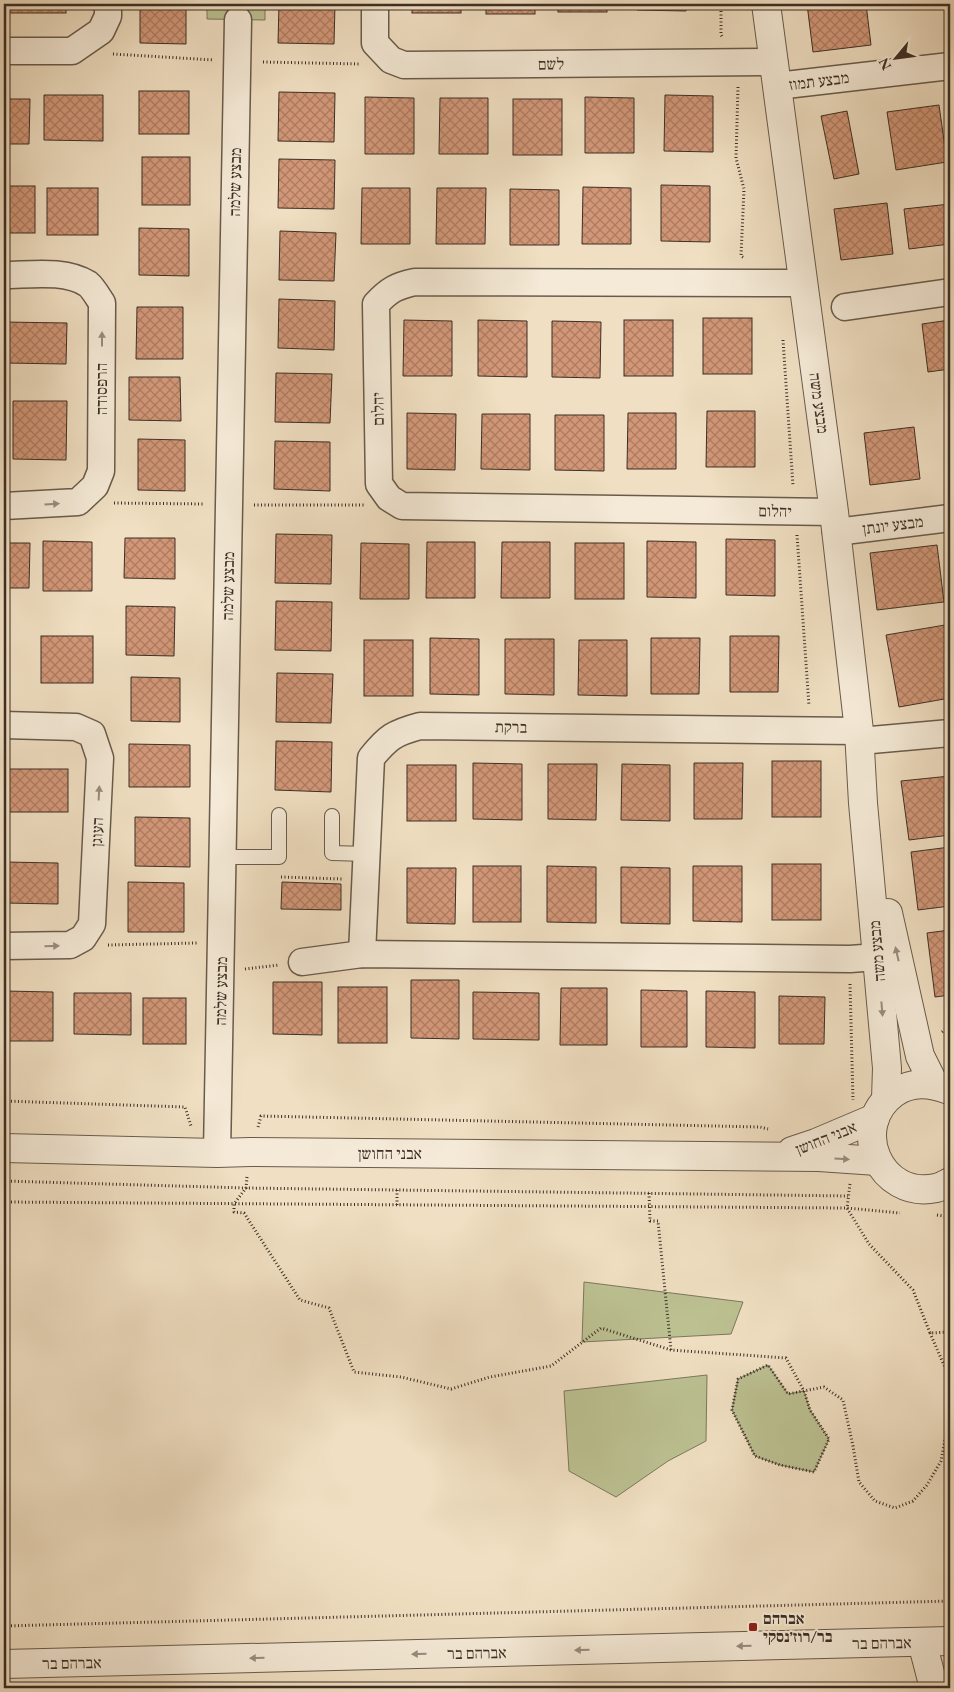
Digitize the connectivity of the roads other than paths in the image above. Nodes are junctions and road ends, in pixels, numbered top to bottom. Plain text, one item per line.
1 (108, 4) edge
2 (375, 4) edge
3 (766, 4) edge
4 (238, 20) dead end
5 (4, 51) edge
6 (950, 66) edge
7 (776, 74) junction
8 (4, 276) edge
9 (803, 283) junction
10 (950, 292) edge
11 (845, 307) dead end
12 (4, 506) edge
13 (950, 518) edge
14 (835, 522) junction
15 (4, 725) edge
16 (950, 733) edge
17 (860, 736) junction
18 (863, 803) junction
19 (278, 815) dead end
20 (332, 816) dead end
21 (367, 854) junction
22 (223, 857) junction
23 (4, 946) edge
24 (362, 954) junction
25 (877, 957) junction
26 (302, 962) road end
27 (942, 1088) edge
28 (881, 1108) junction
29 (4, 1148) edge
30 (208, 1153) junction
31 (776, 1157) junction
32 (877, 1161) junction
33 (950, 1182) edge
34 (950, 1641) edge
35 (922, 1642) junction
36 (4, 1664) edge
37 (916, 1688) edge
38 (934, 1688) edge

1 - 5 street
2 - 7 street, לשם
3 - 7 street, מבצע משה
4 - 22 street, מבצע שלמה
6 - 7 street, מבצע תמוז
7 - 9 street, מבצע משה
12 -> 8 street, הרפסודה
9 - 14 street, מבצע משה
9 - 14 street, יהלום
10 - 11 street
13 - 14 street, מבצע יונתן
14 - 17 street, מבצע משה
23 -> 15 street, העוגן
16 - 17 street, ברקת
17 - 18 street, מבצע משה
17 - 21 street, ברקת
18 - 25 street, מבצע משה
27 -> 18 street, מבצע משה
19 - 22 lane
20 - 21 lane
21 - 24 street, ברקת
22 - 30 street, מבצע שלמה
24 - 25 street
24 - 26 street
25 -> 28 street, מבצע משה
27 - 28 street, אבני החושן
28 - 31 street, אבני החושן
28 - 32 street, מבצע משה
29 - 30 street, אבני החושן
30 - 31 street, אבני החושן
31 -> 32 street, אבני החושן
32 - 33 street
34 - 35 street, אברהם בר
35 -> 36 street, אברהם בר
35 - 37 street
35 - 38 street

